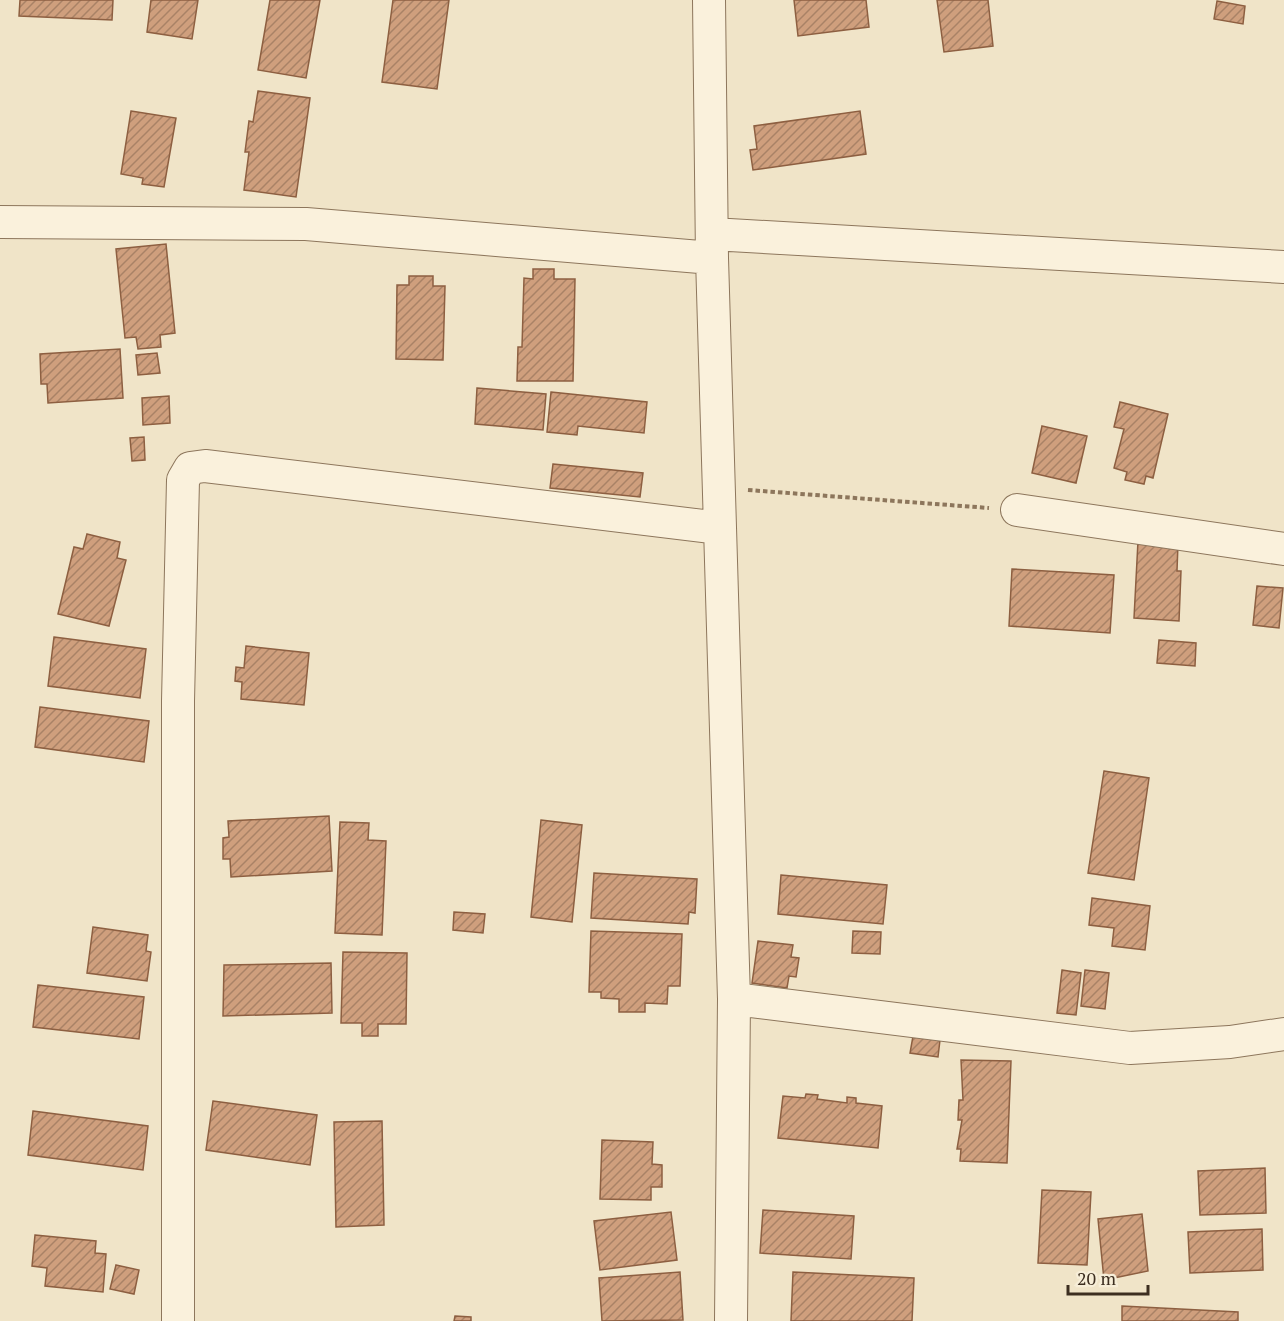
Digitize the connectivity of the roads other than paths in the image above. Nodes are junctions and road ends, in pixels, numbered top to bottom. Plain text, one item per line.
1 (709, 0) edge
2 (0, 222) edge
3 (712, 246) junction
4 (1284, 267) edge
5 (1017, 510) road end
6 (720, 528) junction
7 (1284, 549) edge
8 (734, 999) junction
9 (1284, 1034) edge
10 (178, 1321) edge
11 (731, 1321) edge

1 - 3 street
2 - 3 street
3 - 4 street
3 - 6 street
5 - 7 street
6 - 8 street
6 - 10 street
8 - 9 street
8 - 11 street

